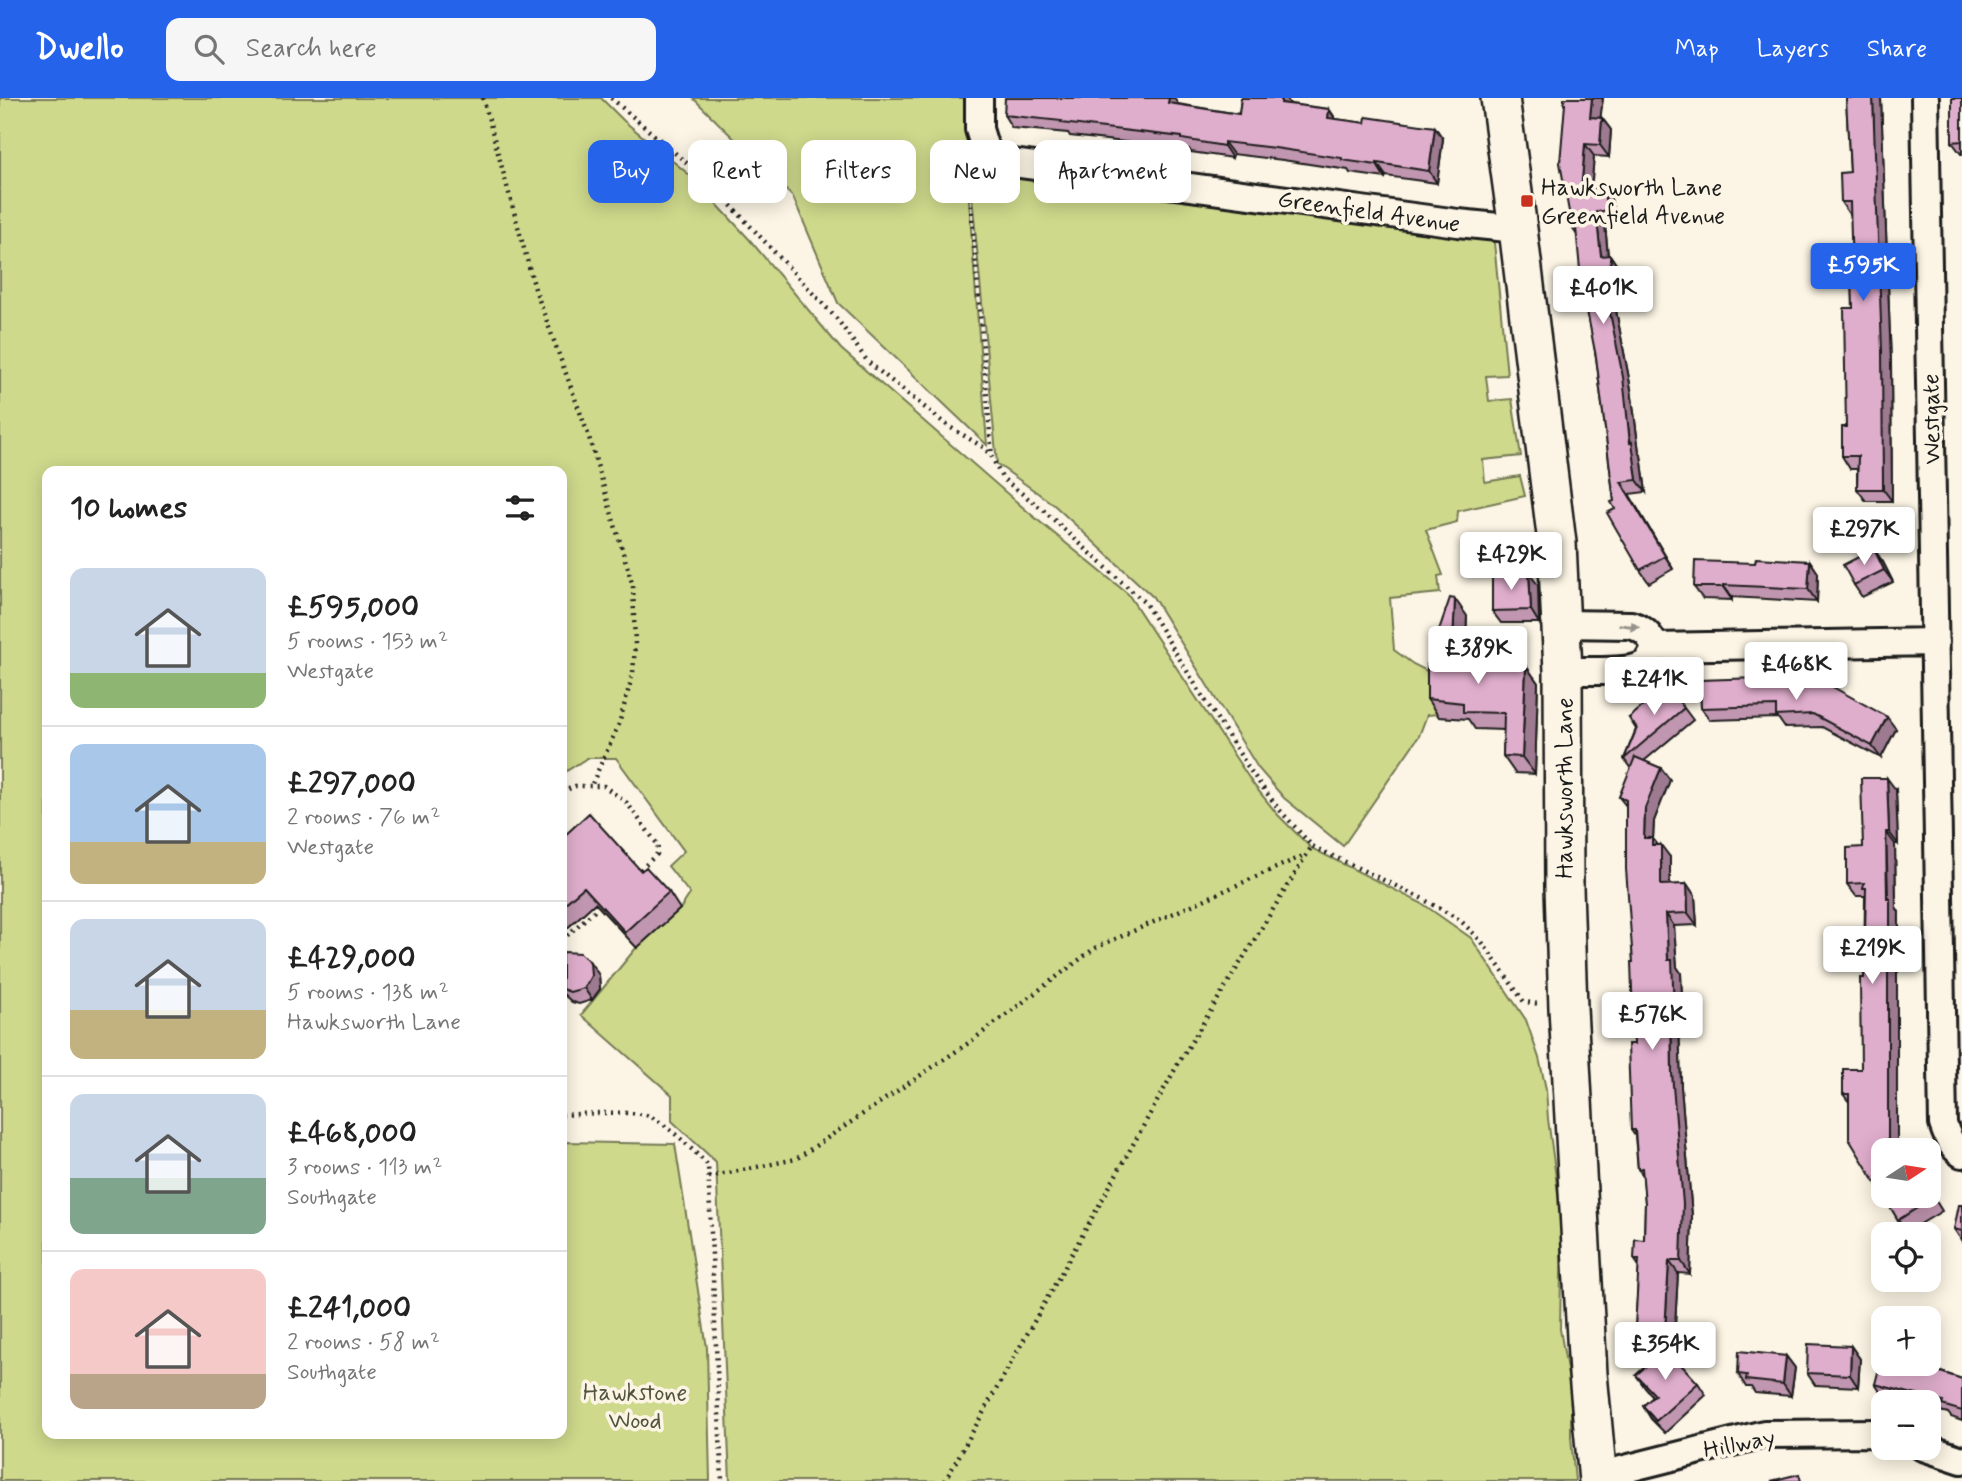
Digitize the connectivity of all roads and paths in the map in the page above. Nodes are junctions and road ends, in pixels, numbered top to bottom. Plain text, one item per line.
1 (483, 98) edge
2 (611, 98) edge
3 (979, 98) edge
4 (1500, 98) edge
5 (1925, 98) edge
6 (982, 140) edge
7 (1020, 164) edge
8 (971, 203) edge
9 (1518, 229) junction
10 (992, 457) junction
11 (1561, 624) junction
12 (1934, 642) junction
13 (1655, 647) junction
14 (1563, 671) junction
15 (591, 786) junction
16 (567, 790) edge
17 (1312, 846) junction
18 (1306, 855) junction
19 (629, 880) edge
20 (610, 897) edge
21 (567, 936) edge
22 (1568, 1008) junction
23 (567, 1115) edge
24 (1962, 1154) edge
25 (709, 1177) junction
26 (1871, 1433) edge
27 (1941, 1453) edge
28 (1962, 1460) edge
29 (1598, 1478) edge
30 (722, 1481) edge
31 (945, 1481) edge

1 - 15 path
2 - 10 path
3 - 6 street
4 - 9 street, Hawksworth Lane
5 - 12 street, Westgate
7 - 9 street, Greenfield Avenue
8 - 10 path
9 - 11 street, Hawksworth Lane
10 - 17 path
11 -> 13 street
11 - 14 street, Hawksworth Lane
12 - 13 street
12 - 24 street, Westgate
13 - 14 street
14 - 22 street, Hawksworth Lane
15 - 16 path
15 - 19 path
17 - 18 path
17 - 22 path
18 - 25 path
18 - 31 path
20 - 21 path
22 - 29 street, Hawksworth Lane
23 - 25 path
25 - 30 path
26 - 29 street, Hillway
27 - 28 street

